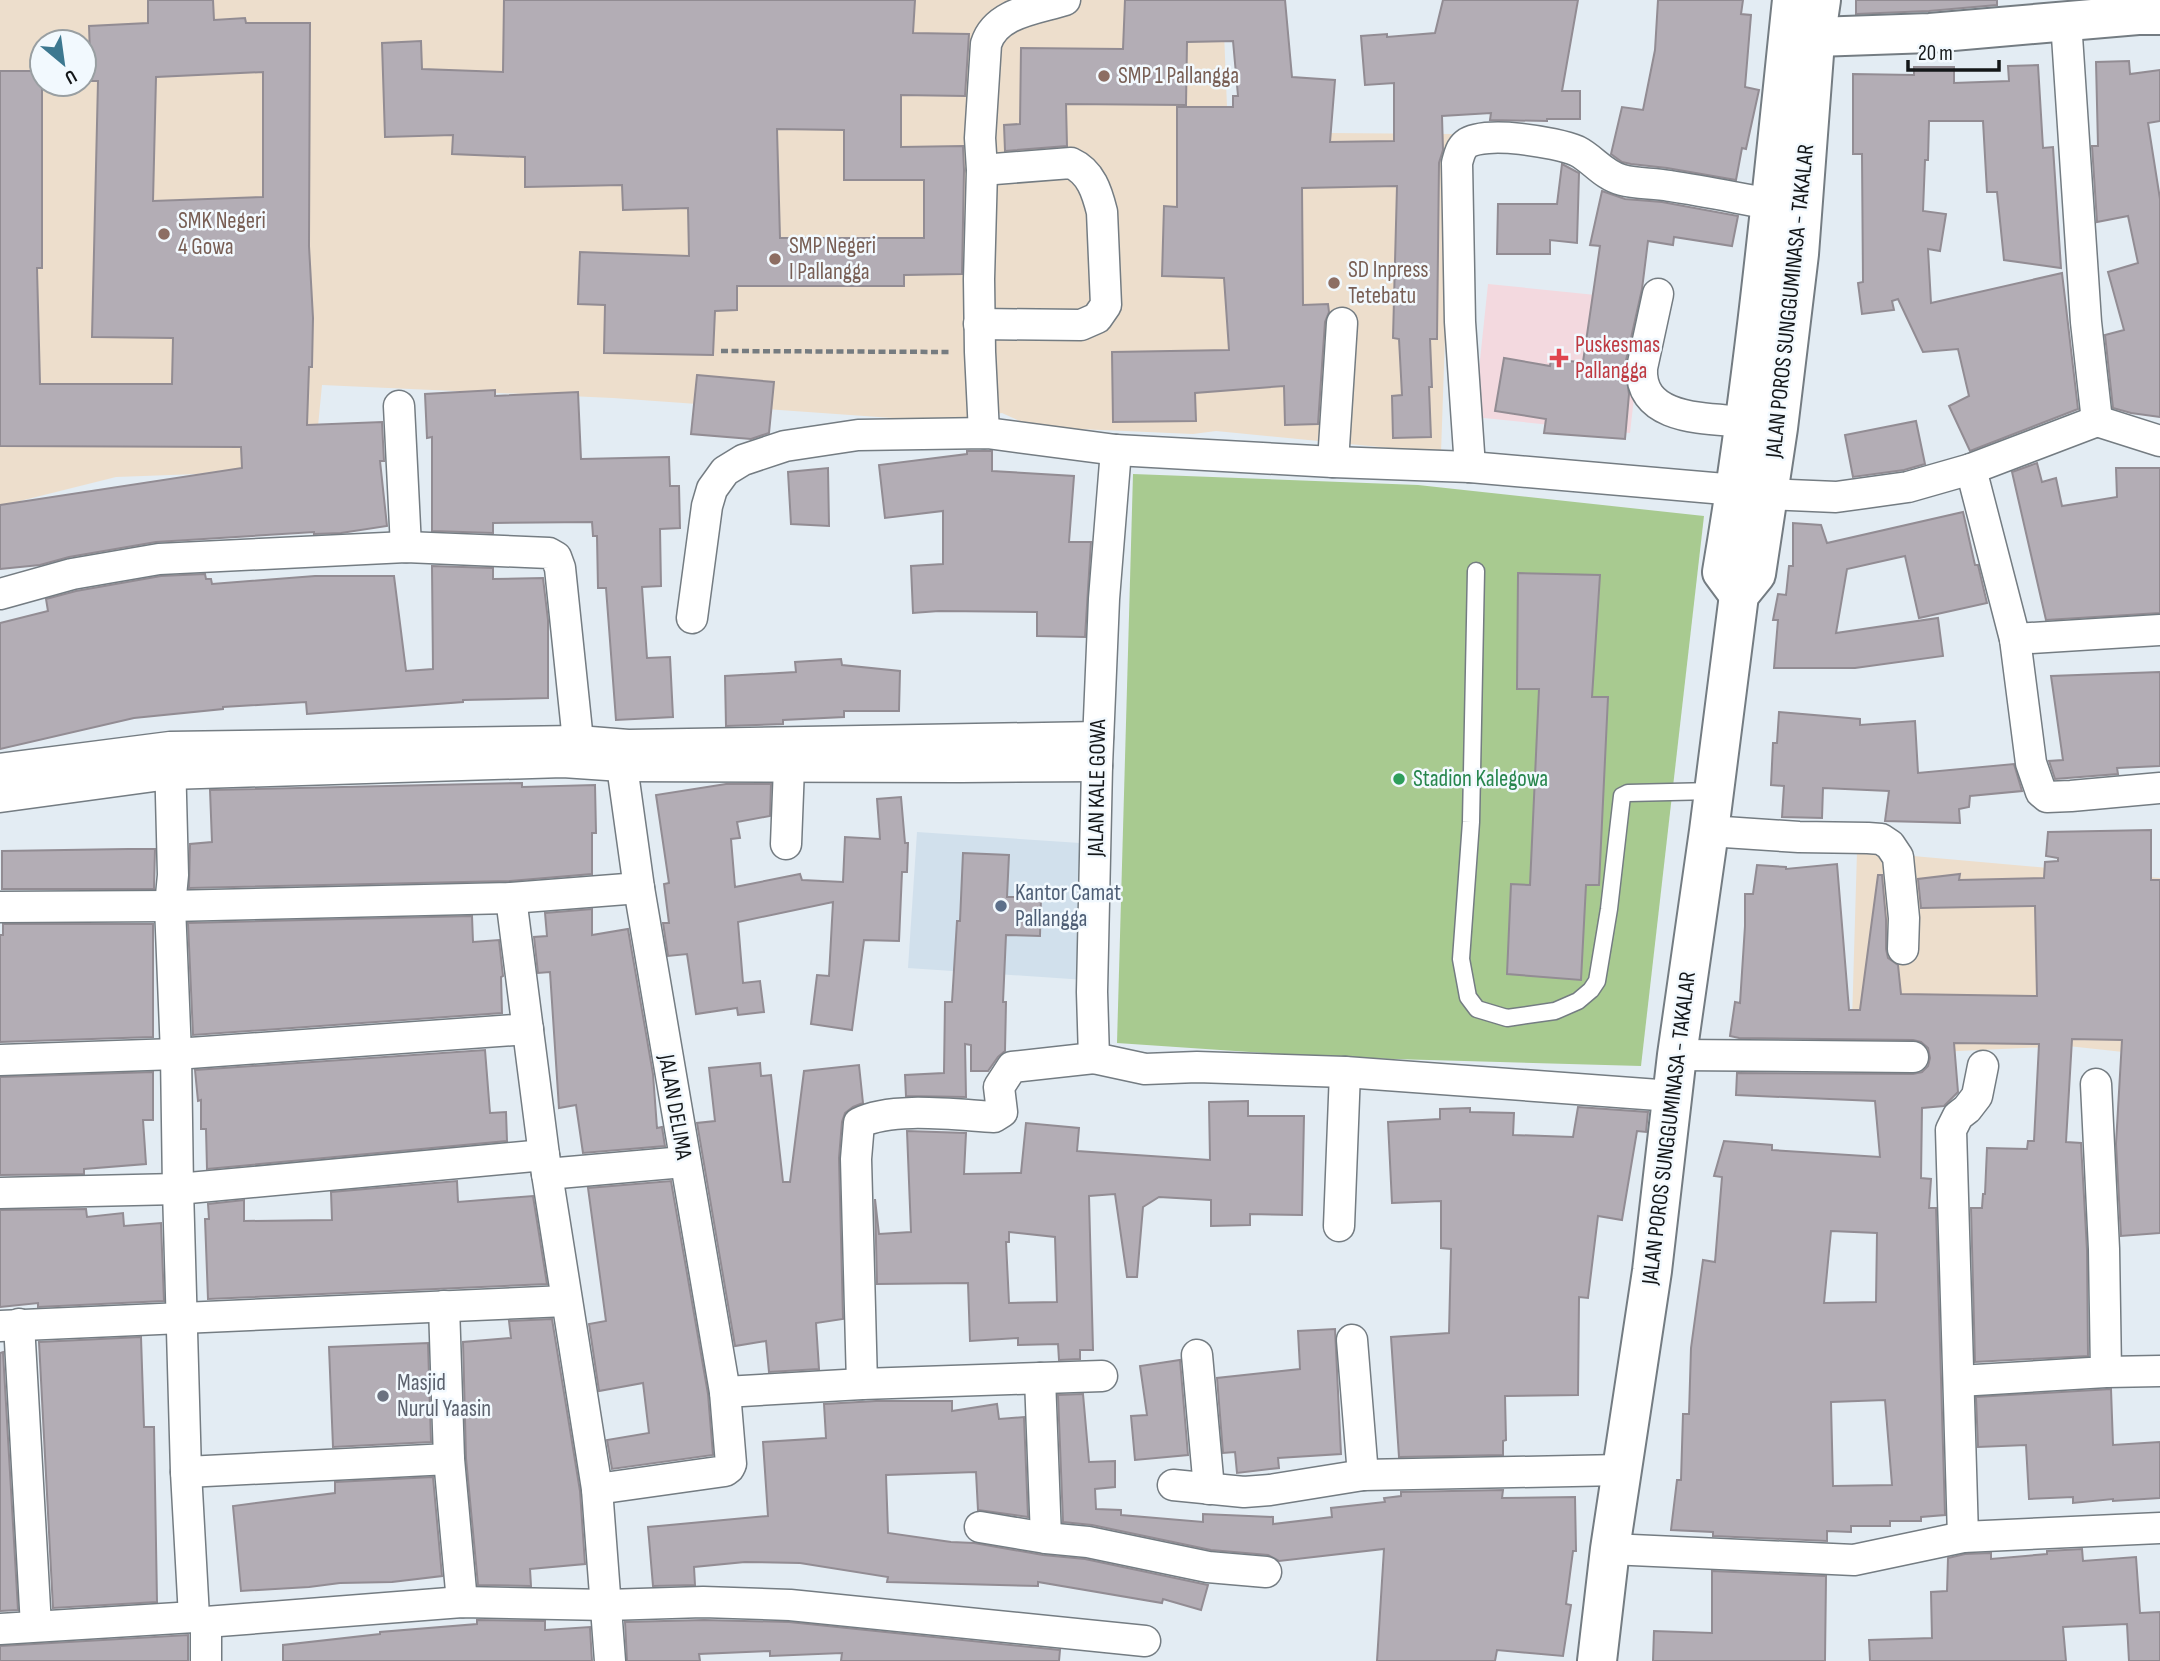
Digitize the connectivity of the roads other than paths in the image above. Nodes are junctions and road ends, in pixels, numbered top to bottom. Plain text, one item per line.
1 (1065, 0) edge
2 (1792, 0) edge
3 (1821, 0) edge
4 (2160, 15) edge
5 (2066, 21) junction
6 (1816, 37) junction
7 (982, 170) junction
8 (1771, 204) junction
9 (1658, 294) dead end
10 (1342, 323) dead end
11 (979, 338) junction
12 (399, 406) dead end
13 (2097, 421) junction
14 (1744, 422) junction
15 (984, 433) junction
16 (2160, 441) edge
17 (1116, 450) junction
18 (1333, 462) junction
19 (1471, 467) junction
20 (1970, 469) junction
21 (1751, 492) junction
22 (406, 547) junction
23 (1476, 571) dead end
24 (0, 594) edge
25 (692, 618) dead end
26 (2160, 630) edge
27 (2015, 639) junction
28 (570, 751) junction
29 (1097, 751) junction
30 (961, 753) junction
31 (625, 756) junction
32 (170, 761) junction
33 (789, 767) junction
34 (0, 769) edge
35 (2160, 788) edge
36 (1713, 791) junction
37 (0, 797) edge
38 (1709, 831) junction
39 (786, 845) dead end
40 (639, 888) junction
41 (511, 898) junction
42 (170, 906) junction
43 (0, 907) edge
44 (1903, 949) dead end
45 (528, 1029) junction
46 (176, 1054) junction
47 (1677, 1055) junction
48 (1913, 1057) dead end
49 (1094, 1058) junction
50 (0, 1060) edge
51 (1983, 1066) dead end
52 (1345, 1072) junction
53 (2096, 1084) dead end
54 (1672, 1096) junction
55 (684, 1162) junction
56 (545, 1165) junction
57 (178, 1189) junction
58 (0, 1193) edge
59 (1339, 1226) dead end
60 (566, 1301) junction
61 (444, 1306) junction
62 (182, 1319) junction
63 (10, 1325) edge
64 (1352, 1340) dead end
65 (1197, 1355) dead end
66 (2160, 1371) edge
67 (2106, 1372) junction
68 (1102, 1376) dead end
69 (1040, 1378) junction
70 (1959, 1381) junction
71 (862, 1384) junction
72 (725, 1392) junction
73 (449, 1459) junction
74 (1621, 1470) junction
75 (186, 1472) junction
76 (1363, 1475) junction
77 (1173, 1485) dead end
78 (597, 1489) junction
79 (1209, 1489) junction
80 (980, 1527) dead end
81 (2160, 1528) edge
82 (1964, 1537) junction
83 (1046, 1538) junction
84 (1610, 1549) junction
85 (1266, 1572) dead end
86 (462, 1602) junction
87 (607, 1605) junction
88 (200, 1619) junction
89 (36, 1626) junction
90 (0, 1629) edge
91 (1145, 1641) dead end
92 (206, 1661) edge
93 (610, 1661) edge
94 (1597, 1661) edge

1 - 7 street
2 - 8 main road, JALAN POROS SUNGGUMINASA - TAKALAR
3 - 6 main road, JALAN POROS SUNGGUMINASA - TAKALAR
4 - 5 main road
5 - 6 main road
5 - 13 street
6 - 21 main road, JALAN POROS SUNGGUMINASA - TAKALAR
7 - 11 street
7 - 11 street
8 - 14 main road, JALAN POROS SUNGGUMINASA - TAKALAR
8 - 19 street
9 - 14 street
10 - 18 street
11 - 15 street
12 - 22 street
13 - 16 street
13 - 20 street
14 - 21 main road, JALAN POROS SUNGGUMINASA - TAKALAR
15 - 17 street
15 - 25 street
17 - 18 street
17 - 29 street, JALAN KALE GOWA
18 - 19 street
19 - 21 street
20 - 21 street
20 - 27 street
21 - 36 main road, JALAN POROS SUNGGUMINASA - TAKALAR
22 - 24 street
22 - 28 street
23 - 36 lane
26 - 27 street
27 - 35 street
28 - 31 street
28 - 32 street
29 - 30 street
29 - 49 street, JALAN KALE GOWA
30 - 31 street
30 - 33 street
31 - 33 street
31 - 40 street, JALAN DELIMA
32 - 34 street
32 - 37 street
32 - 42 street
33 - 39 street
36 - 38 main road, JALAN POROS SUNGGUMINASA - TAKALAR
38 - 44 street
38 - 47 main road, JALAN POROS SUNGGUMINASA - TAKALAR
40 - 41 street
40 - 55 street, JALAN DELIMA
41 - 42 street
41 - 45 street
42 - 43 street
42 - 46 street
45 - 46 street
45 - 56 street
46 - 50 street
46 - 57 street
47 - 48 street
47 - 54 main road, JALAN POROS SUNGGUMINASA - TAKALAR
49 - 52 street
49 - 71 street
51 - 70 street
52 - 54 street
52 - 59 street
53 - 67 street
54 - 74 main road, JALAN POROS SUNGGUMINASA - TAKALAR
55 - 56 street
55 - 72 street, JALAN DELIMA
56 - 57 street
56 - 60 street
57 - 58 street
57 - 62 street
60 - 61 street
60 - 78 street
61 - 62 street
61 - 73 street
62 - 63 street
62 - 75 street
63 - 89 street
64 - 76 street
65 - 79 street
66 - 67 street
67 - 70 street
68 - 69 street
69 - 71 street
69 - 83 street
70 - 82 street
71 - 72 street
72 - 78 street, JALAN DELIMA
73 - 75 street
73 - 86 street
74 - 76 street
74 - 84 main road, JALAN POROS SUNGGUMINASA - TAKALAR
75 - 88 street
76 - 79 street
77 - 79 street
78 - 87 street
80 - 83 street
81 - 82 street
82 - 84 street
83 - 85 street
84 - 94 main road, JALAN POROS SUNGGUMINASA - TAKALAR
86 - 87 street
86 - 88 street
87 - 91 street
87 - 93 street
88 - 89 street
88 - 92 street
89 - 90 street

